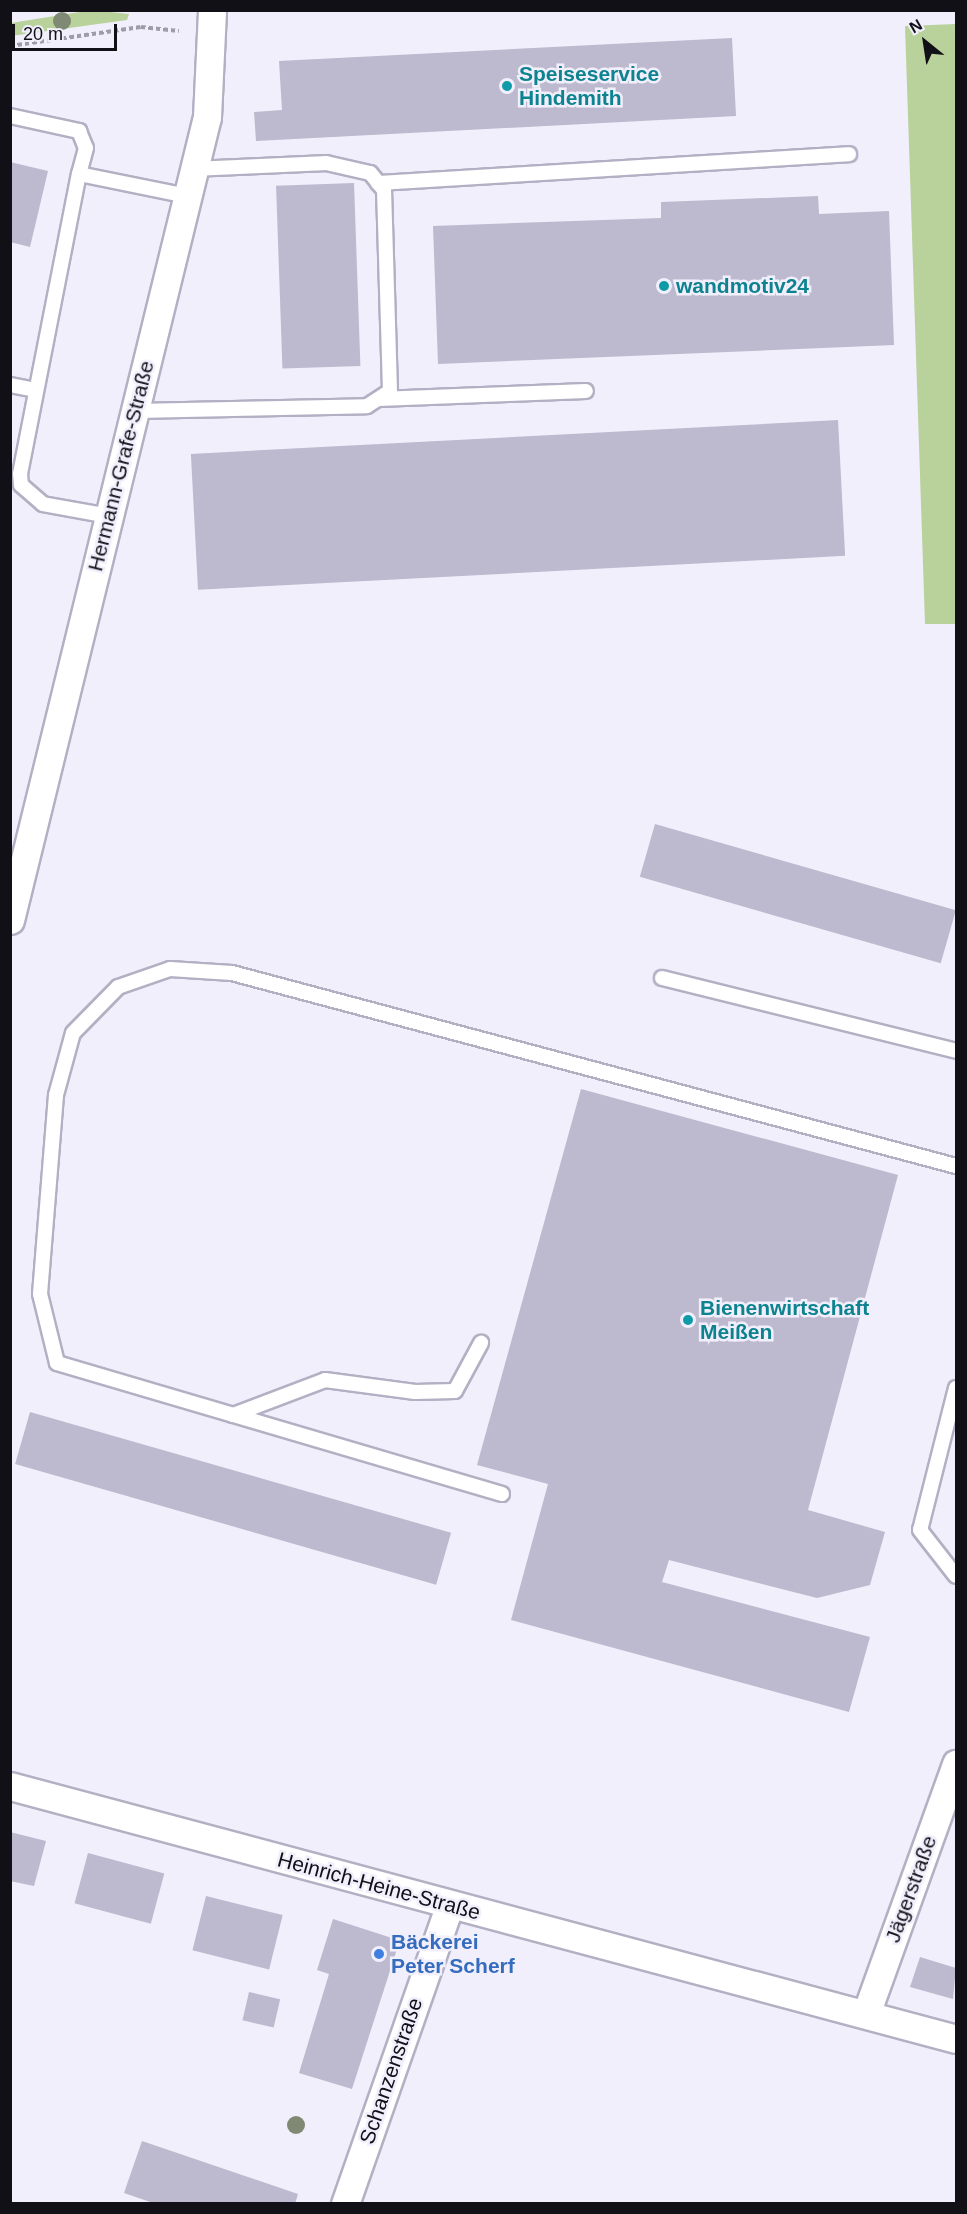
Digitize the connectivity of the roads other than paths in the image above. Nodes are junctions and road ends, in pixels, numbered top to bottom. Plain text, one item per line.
1 (213, 23) edge
2 (10, 116) edge
3 (849, 154) dead end
4 (194, 169) junction
5 (79, 174) junction
6 (378, 183) junction
7 (187, 196) junction
8 (10, 385) edge
9 (35, 390) junction
10 (586, 391) dead end
11 (377, 399) junction
12 (135, 411) junction
13 (109, 516) junction
14 (10, 920) edge
15 (662, 978) dead end
16 (957, 1051) edge
17 (957, 1166) edge
18 (481, 1343) dead end
19 (957, 1388) edge
20 (232, 1415) junction
21 (502, 1494) dead end
22 (957, 1576) edge
23 (957, 1764) edge
24 (10, 1785) edge
25 (450, 1905) junction
26 (866, 2014) junction
27 (957, 2039) edge
28 (345, 2204) edge

1 - 4 street, Hermann-Grafe-Straße
2 - 5 lane
3 - 6 lane
4 - 6 lane
4 - 7 street, Hermann-Grafe-Straße
5 - 7 lane
5 - 9 lane
6 - 11 lane
7 - 12 street, Hermann-Grafe-Straße
8 - 9 lane
9 - 13 lane
10 - 11 lane
11 - 12 lane
12 - 13 street, Hermann-Grafe-Straße
13 - 14 street, Hermann-Grafe-Straße
15 - 16 lane
17 - 20 lane
18 - 20 lane
19 - 22 lane
20 - 21 lane
23 - 26 street, Jägerstraße
24 - 25 street, Heinrich-Heine-Straße
25 - 26 street, Heinrich-Heine-Straße
25 - 28 street, Schanzenstraße
26 - 27 street, Heinrich-Heine-Straße

